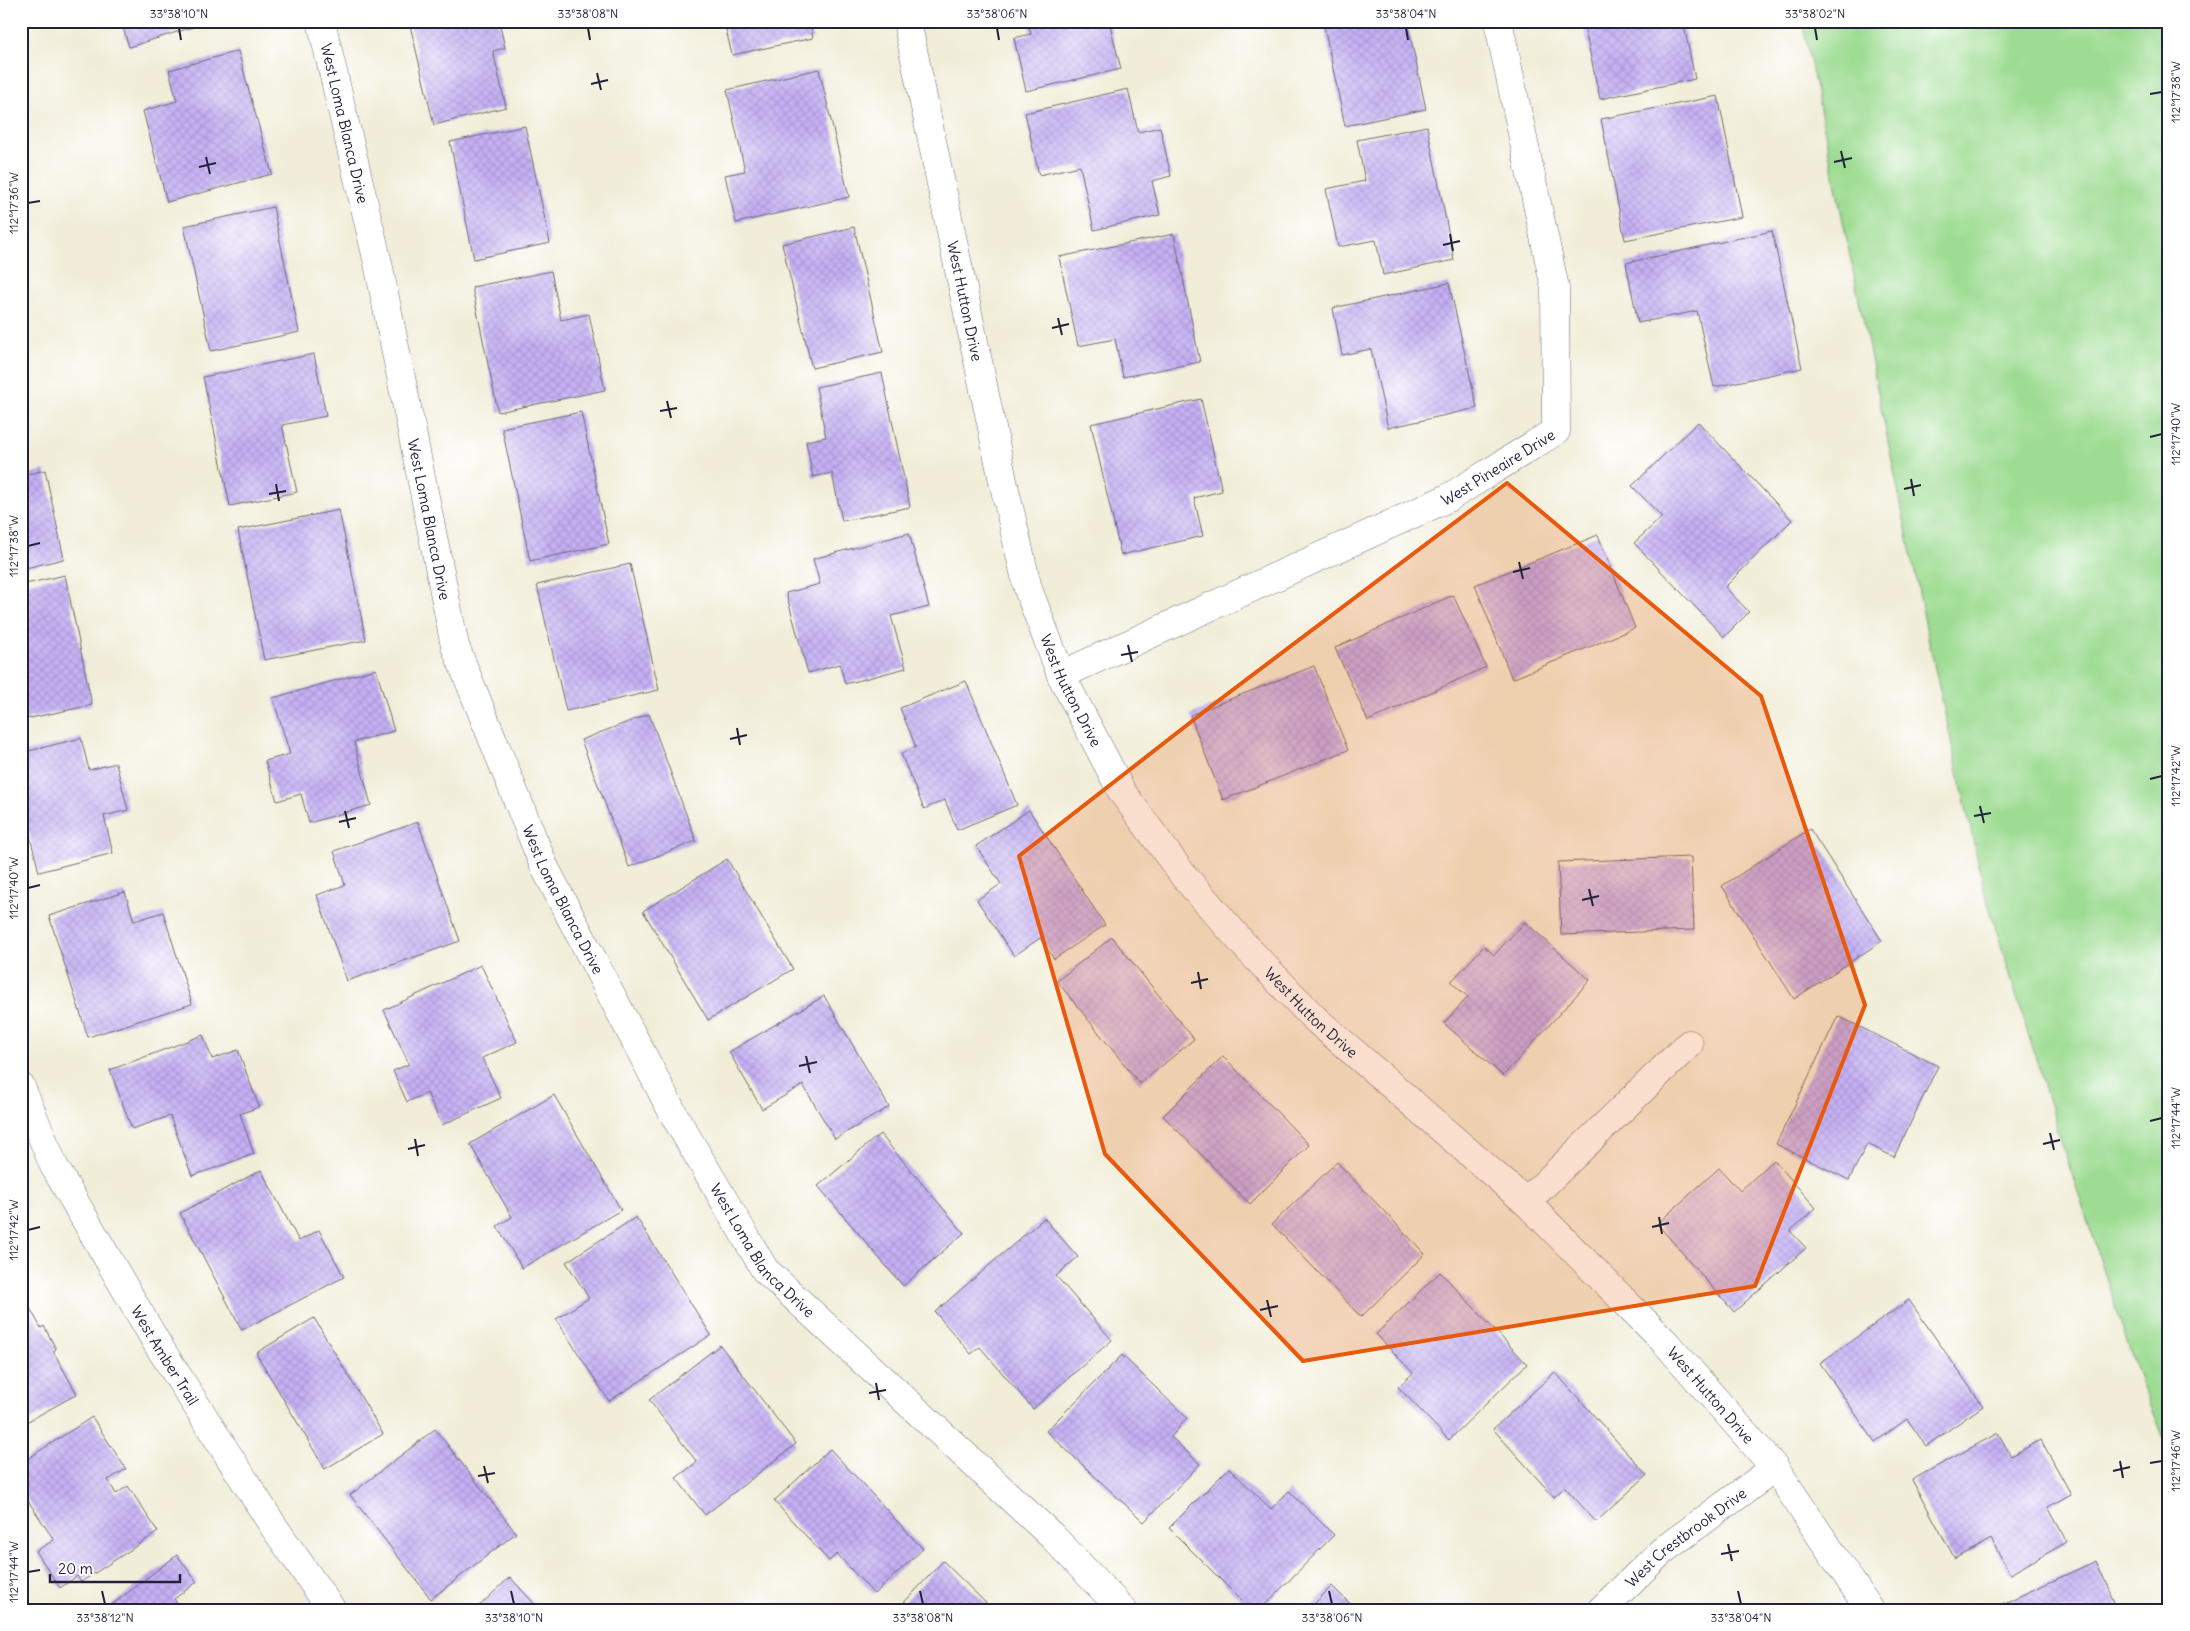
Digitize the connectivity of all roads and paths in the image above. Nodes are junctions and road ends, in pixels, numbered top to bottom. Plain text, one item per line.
1 (321, 21) edge
2 (907, 21) edge
3 (1498, 21) edge
4 (1061, 675) junction
5 (1689, 1044) dead end
6 (21, 1087) edge
7 (1526, 1202) junction
8 (1775, 1468) junction
9 (332, 1610) edge
10 (1123, 1610) edge
11 (1601, 1610) edge
12 (1870, 1610) edge

1 - 10 street, West Loma Blanca Drive
2 - 4 street, West Hutton Drive
3 - 4 street, West Pineaire Drive
4 - 7 street, West Hutton Drive
5 - 7 street
6 - 9 street, West Amber Trail
7 - 8 street, West Hutton Drive
8 - 11 street, West Crestbrook Drive
8 - 12 street, West Hutton Drive

